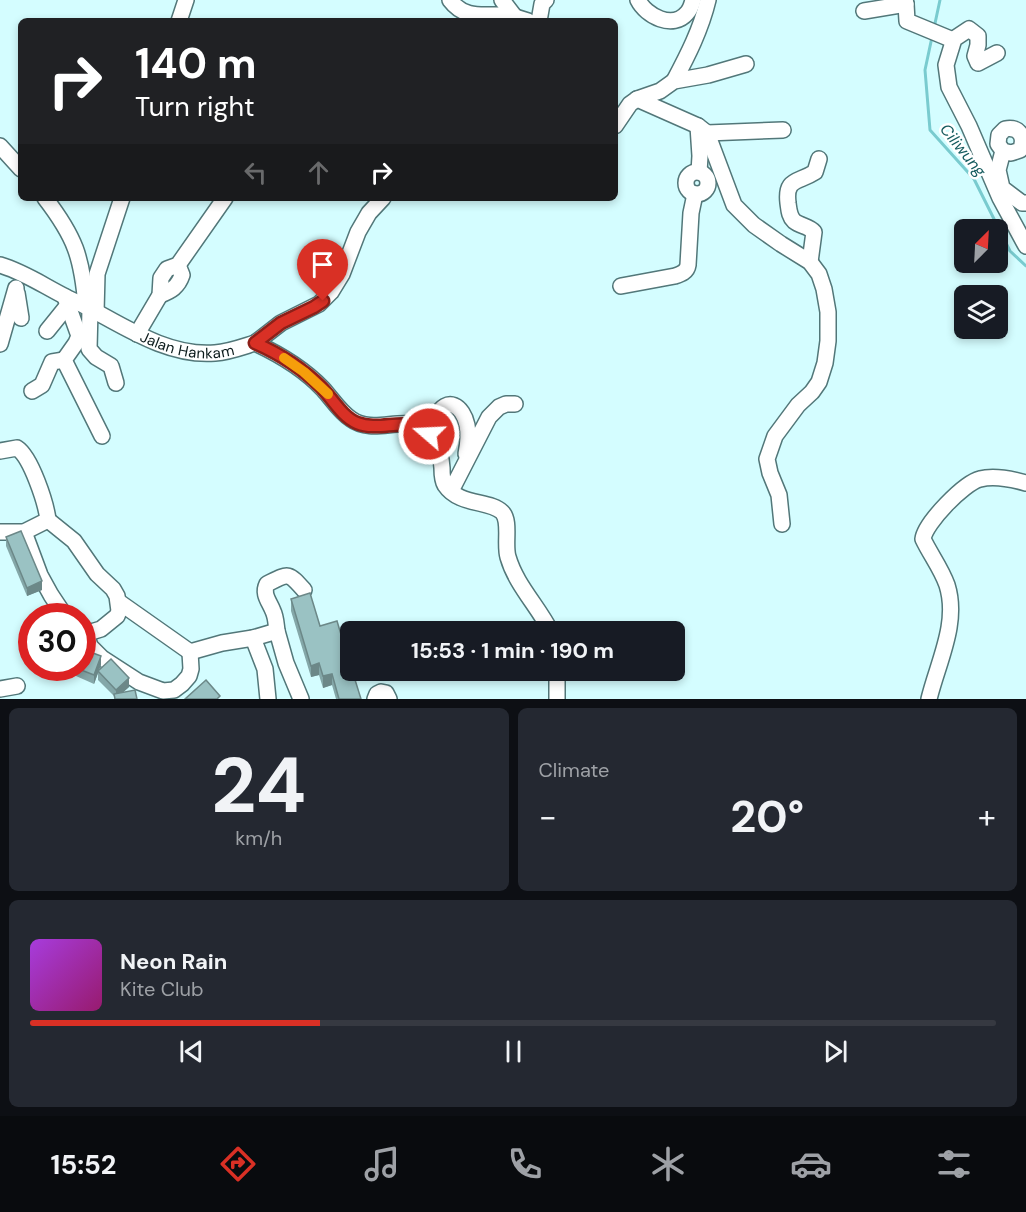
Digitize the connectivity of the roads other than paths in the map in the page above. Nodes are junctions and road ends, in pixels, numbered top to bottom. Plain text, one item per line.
1 (186, 0) edge
2 (450, 0) edge
3 (502, 0) edge
4 (546, 0) edge
5 (638, 0) edge
6 (708, 0) edge
7 (905, 2) edge
8 (691, 6) edge
9 (864, 10) dead end
10 (180, 18) edge
11 (510, 18) edge
12 (520, 18) edge
13 (540, 18) edge
14 (704, 18) junction
15 (948, 38) junction
16 (997, 53) dead end
17 (746, 64) dead end
18 (674, 81) junction
19 (637, 99) junction
20 (618, 122) edge
21 (702, 130) junction
22 (783, 130) dead end
23 (1022, 132) edge
24 (0, 146) edge
25 (819, 159) dead end
26 (18, 166) edge
27 (993, 170) junction
28 (47, 201) edge
29 (121, 201) edge
30 (223, 201) edge
31 (380, 201) edge
32 (1026, 203) edge
33 (1026, 246) edge
34 (810, 262) junction
35 (6, 267) edge
36 (621, 286) dead end
37 (16, 288) junction
38 (67, 301) junction
39 (91, 309) junction
40 (21, 318) dead end
41 (47, 331) dead end
42 (137, 334) junction
43 (255, 343) junction
44 (0, 344) edge
45 (64, 360) junction
46 (116, 383) dead end
47 (32, 391) dead end
48 (515, 404) dead end
49 (436, 417) dead end
50 (102, 436) dead end
51 (0, 451) edge
52 (464, 465) junction
53 (1026, 483) edge
54 (451, 491) junction
55 (48, 520) junction
56 (782, 524) dead end
57 (0, 532) edge
58 (24, 532) junction
59 (304, 590) dead end
60 (119, 602) junction
61 (56, 603) edge
62 (545, 621) edge
63 (96, 631) edge
64 (277, 631) junction
65 (253, 638) junction
66 (96, 652) edge
67 (190, 652) junction
68 (557, 681) edge
69 (17, 686) dead end
70 (0, 690) edge
71 (268, 699) edge
72 (301, 699) edge
73 (375, 699) edge
74 (389, 699) edge
75 (557, 699) edge
76 (929, 699) edge

1 - 10 street
2 - 11 street
3 - 12 street
4 - 13 street
5 - 8 street
6 - 14 street
7 - 9 street
7 - 15 street
8 - 14 street
14 - 18 street
15 - 16 street
15 - 27 street
17 - 18 street
18 - 19 street
19 - 20 street
19 - 21 street
21 - 22 street
21 - 34 street
21 - 36 street
23 - 27 street
24 - 26 street
25 - 34 street
27 - 32 street
27 - 33 street
28 - 39 street
29 - 39 street
30 - 42 street
31 - 43 street
34 - 56 street
35 - 37 street
35 - 38 street, Jalan Hankam
37 - 40 street
37 - 44 street
38 - 39 street, Jalan Hankam
38 - 41 street
38 - 45 street
39 - 42 street, Jalan Hankam
39 - 46 street
42 - 43 street, Jalan Hankam
43 - 54 street, Jalan Hankam
45 - 47 street
45 - 50 street
48 - 52 street
49 - 52 street
51 - 55 street
52 - 54 street
53 - 76 street
54 - 62 street
55 - 58 street
55 - 60 street
57 - 58 street
58 - 61 street
59 - 64 street
60 - 63 street
60 - 67 street
64 - 65 street
64 - 72 street
65 - 67 street
65 - 71 street
66 - 67 street
68 - 75 street
69 - 70 street
73 - 74 street

